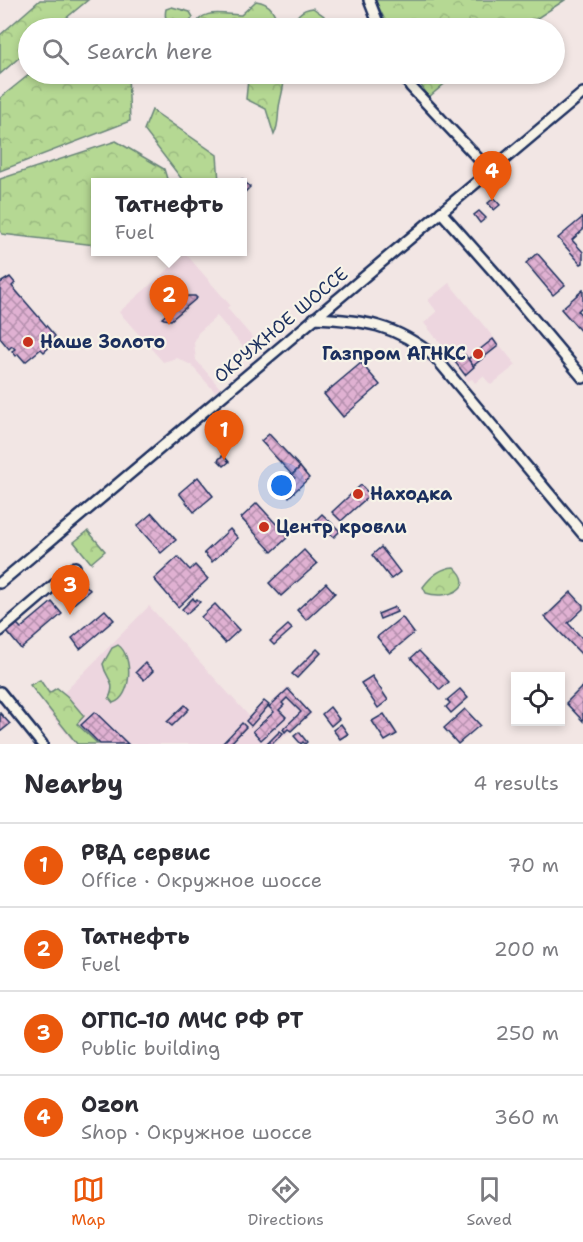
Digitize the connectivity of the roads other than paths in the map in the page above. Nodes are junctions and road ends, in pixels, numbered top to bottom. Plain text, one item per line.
1 (369, 0) edge
2 (376, 18) edge
3 (409, 84) edge
4 (583, 93) edge
5 (490, 171) junction
6 (441, 212) junction
7 (314, 318) junction
8 (583, 378) edge
9 (583, 534) edge
10 (75, 567) dead end
11 (0, 583) edge
12 (0, 631) edge
13 (0, 692) edge
14 (42, 744) edge

1 - 2 street
3 - 5 street
4 - 5 street, ОКРУЖНОЕ ШОССЕ
5 - 6 street, ОКРУЖНОЕ ШОССЕ
6 - 7 street, ОКРУЖНОЕ ШОССЕ
6 - 8 street
7 - 9 street
7 - 11 street, ОКРУЖНОЕ ШОССЕ
10 - 12 street
13 - 14 street

